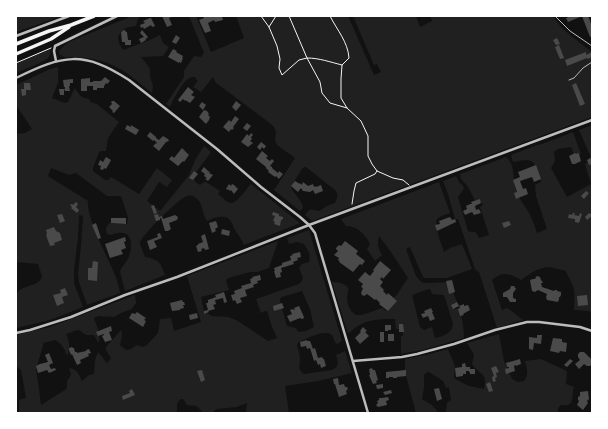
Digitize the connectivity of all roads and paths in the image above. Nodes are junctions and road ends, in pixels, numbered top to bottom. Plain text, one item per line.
1 (69, 16) edge
2 (94, 16) edge
3 (117, 16) edge
4 (261, 16) edge
5 (276, 16) edge
6 (289, 16) edge
7 (330, 16) edge
8 (555, 16) edge
9 (71, 26) junction
10 (268, 27) junction
11 (16, 36) edge
12 (16, 44) edge
13 (55, 46) junction
14 (592, 46) edge
15 (16, 54) edge
16 (307, 58) junction
17 (56, 61) junction
18 (592, 62) edge
19 (16, 63) edge
20 (342, 65) junction
21 (16, 78) edge
22 (569, 80) dead end
23 (347, 108) junction
24 (592, 120) edge
25 (377, 171) junction
26 (411, 186) junction
27 (351, 209) junction
28 (309, 225) junction
29 (592, 331) edge
30 (16, 333) edge
31 (353, 361) junction
32 (368, 413) edge

1 - 11 street
2 - 9 main road
3 - 13 street
4 - 10 path
5 - 10 path
6 - 16 path
7 - 20 path
8 - 14 lane
9 - 12 main road
9 - 15 main road
10 - 16 path
13 - 17 street
13 - 19 path
16 - 20 path
16 - 23 path
17 - 21 street
17 - 28 street
18 - 22 lane
20 - 23 path
23 - 25 path
24 - 26 street
25 - 26 path
25 - 27 path
26 - 27 street
27 - 28 street
28 - 30 street
28 - 31 street
29 - 31 street
31 - 32 street

